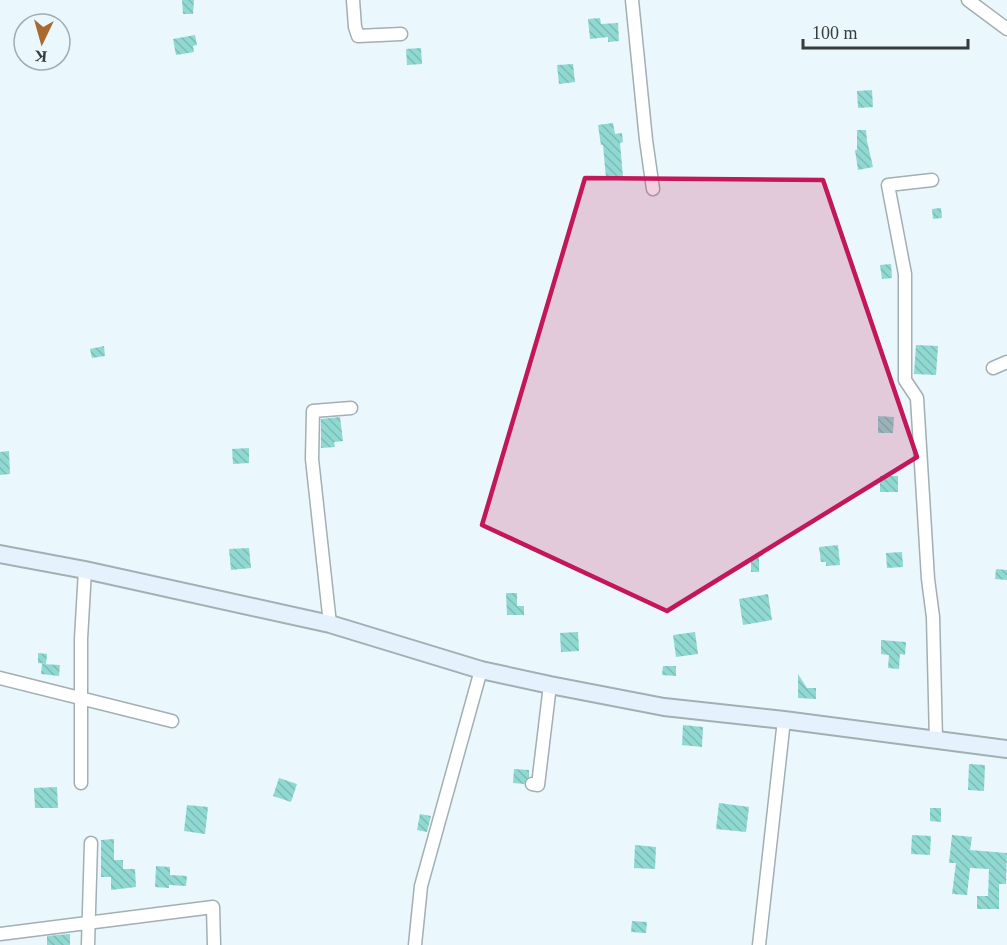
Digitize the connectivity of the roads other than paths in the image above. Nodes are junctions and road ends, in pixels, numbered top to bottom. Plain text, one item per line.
1 (353, 0) edge
2 (632, 0) edge
3 (969, 0) edge
4 (1007, 29) edge
5 (400, 34) dead end
6 (932, 180) dead end
7 (653, 189) dead end
8 (1007, 362) edge
9 (993, 368) dead end
10 (351, 408) dead end
11 (0, 554) edge
12 (85, 570) junction
13 (330, 624) junction
14 (482, 670) junction
15 (0, 678) edge
16 (550, 685) junction
17 (80, 698) junction
18 (784, 720) junction
19 (172, 721) dead end
20 (936, 741) junction
21 (1007, 748) edge
22 (81, 783) dead end
23 (532, 784) dead end
24 (91, 843) dead end
25 (88, 923) junction
26 (0, 934) edge
27 (88, 945) edge
28 (214, 945) edge
29 (415, 945) edge
30 (759, 945) edge

1 - 5 street
2 - 7 street
3 - 4 street
6 - 20 street
8 - 9 street
10 - 13 street
11 - 12 main road
12 - 13 main road
12 - 17 street
13 - 14 main road
14 - 16 main road
14 - 29 street
15 - 17 street
16 - 18 main road
16 - 23 street
17 - 19 street
17 - 22 street
18 - 20 main road
18 - 30 street
20 - 21 main road
24 - 25 street
25 - 26 street
25 - 27 street
25 - 28 street

